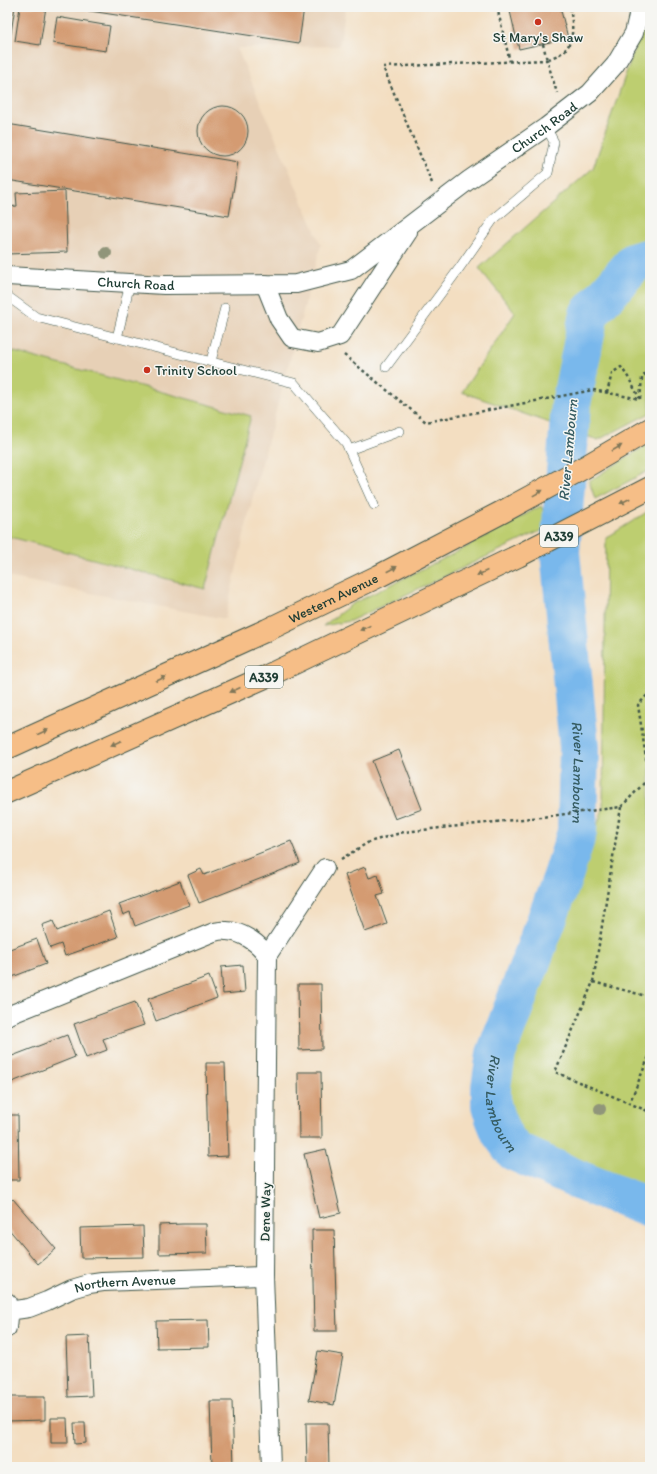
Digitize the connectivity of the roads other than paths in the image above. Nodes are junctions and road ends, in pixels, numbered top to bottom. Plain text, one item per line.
1 (640, 7) edge
2 (546, 127) junction
3 (415, 221) junction
4 (7, 276) edge
5 (130, 283) junction
6 (265, 284) junction
7 (7, 296) edge
8 (226, 308) dead end
9 (117, 338) junction
10 (211, 361) junction
11 (386, 367) dead end
12 (650, 429) edge
13 (400, 431) dead end
14 (348, 450) junction
15 (650, 488) edge
16 (374, 505) dead end
17 (7, 748) edge
18 (7, 792) edge
19 (325, 868) road end
20 (267, 956) junction
21 (7, 1016) edge
22 (264, 1276) junction
23 (7, 1314) edge
24 (271, 1467) edge

1 - 2 street, Church Road
2 - 3 street, Church Road
2 - 11 lane
3 - 6 street, Church Road
3 - 6 street, Church Road
4 - 5 street, Church Road
5 - 6 street, Church Road
5 - 9 lane
7 - 9 lane
8 - 10 lane
9 - 10 lane
10 - 14 lane
17 -> 12 highway, Western Avenue
13 - 14 lane
14 - 16 lane
15 -> 18 highway, A339
19 - 20 street
20 - 21 street
20 - 22 street, Dene Way
22 - 23 street, Northern Avenue
22 - 24 street, Dene Way

